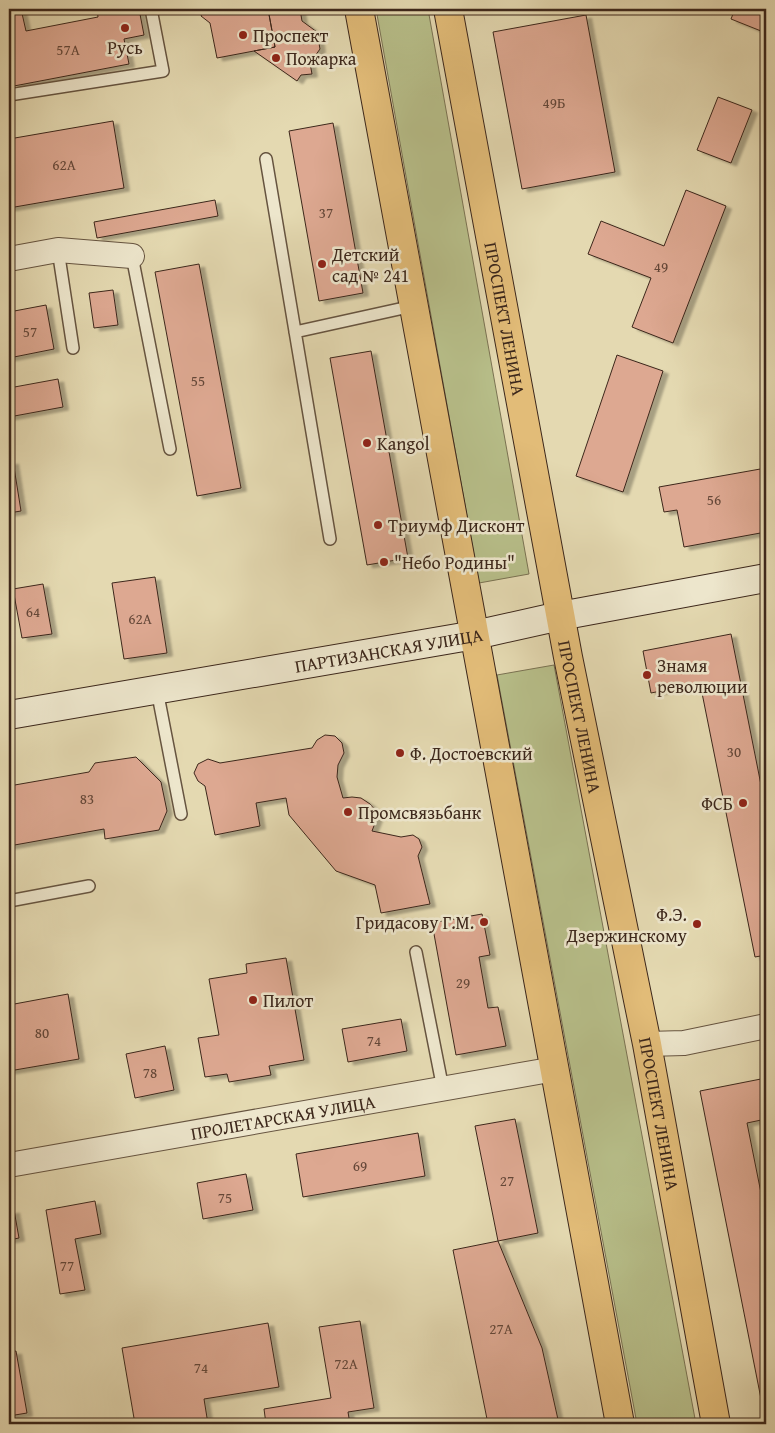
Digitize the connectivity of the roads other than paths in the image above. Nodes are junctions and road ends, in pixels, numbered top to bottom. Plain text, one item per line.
1 (152, 9) edge
2 (359, 9) edge
3 (448, 9) edge
4 (9, 96) edge
5 (266, 159) dead end
6 (58, 250) junction
7 (132, 256) joint
8 (9, 259) edge
9 (413, 306) junction
10 (295, 332) junction
11 (73, 348) dead end
12 (170, 449) dead end
13 (330, 539) dead end
14 (766, 578) edge
15 (560, 616) junction
16 (475, 635) junction
17 (156, 690) junction
18 (9, 715) edge
19 (181, 814) dead end
20 (89, 886) dead end
21 (9, 900) edge
22 (416, 952) dead end
23 (766, 1026) edge
24 (766, 1030) edge
25 (647, 1044) junction
26 (555, 1069) junction
27 (443, 1089) junction
28 (9, 1165) edge
29 (620, 1424) edge
30 (716, 1424) edge

1 - 4 lane
2 - 9 main road
3 - 15 main road, ПРОСПЕКТ ЛЕНИНА
5 - 10 lane
6 - 7 street
6 - 8 street
6 - 11 lane
7 - 12 lane
9 - 10 lane
9 - 16 main road
10 - 13 lane
14 - 15 main road, ПАРТИЗАНСКАЯ УЛИЦА
15 - 16 main road, ПАРТИЗАНСКАЯ УЛИЦА
15 - 25 main road, ПРОСПЕКТ ЛЕНИНА
16 - 17 main road, ПАРТИЗАНСКАЯ УЛИЦА
16 - 26 main road
17 - 18 main road, ПАРТИЗАНСКАЯ УЛИЦА
17 - 19 lane
20 - 21 lane
22 - 27 lane
23 - 24 lane
23 - 25 street
25 - 30 main road, ПРОСПЕКТ ЛЕНИНА
26 - 27 street, ПРОЛЕТАРСКАЯ УЛИЦА
26 - 29 main road
27 - 28 street, ПРОЛЕТАРСКАЯ УЛИЦА

